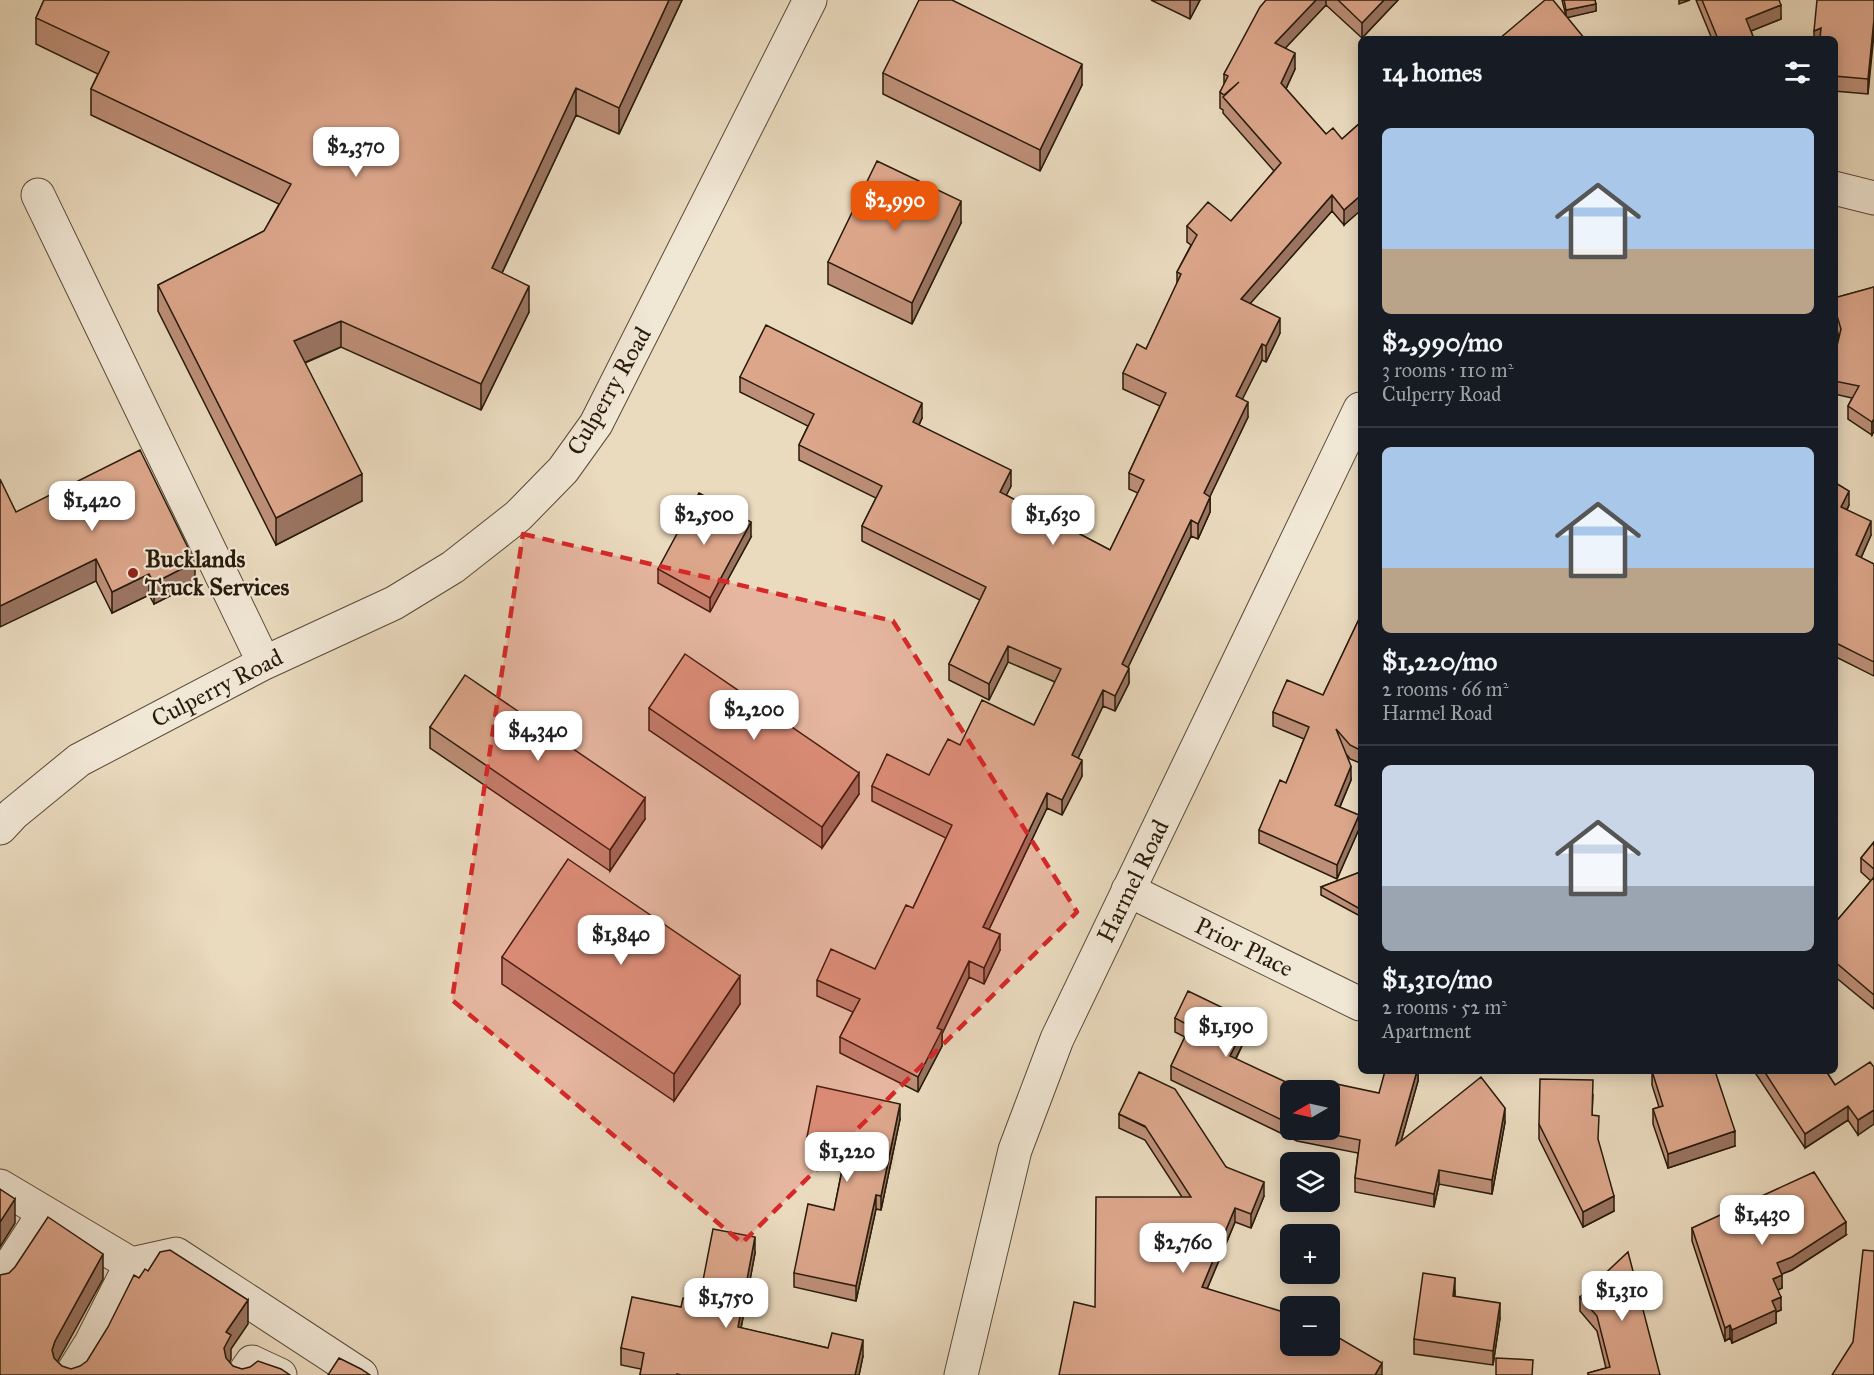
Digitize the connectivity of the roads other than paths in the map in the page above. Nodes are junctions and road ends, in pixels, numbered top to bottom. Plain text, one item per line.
1 (810, 0) edge
2 (1838, 189) edge
3 (38, 195) dead end
4 (1874, 198) edge
5 (1358, 413) edge
6 (264, 663) junction
7 (0, 828) edge
8 (1128, 890) junction
9 (1358, 1003) edge
10 (0, 1186) edge
11 (44, 1213) junction
12 (131, 1264) junction
13 (0, 1281) edge
14 (71, 1375) edge
15 (243, 1375) edge
16 (280, 1375) edge
17 (361, 1375) edge
18 (961, 1375) edge

1 - 6 street, Culperry Road
2 - 4 street
3 - 6 street
5 - 8 street, Harmel Road
6 - 7 street, Culperry Road
8 - 9 street, Prior Place
8 - 18 street, Harmel Road
10 - 11 street
11 - 12 street
11 - 13 street
12 - 14 street
12 - 17 street
15 - 16 street

